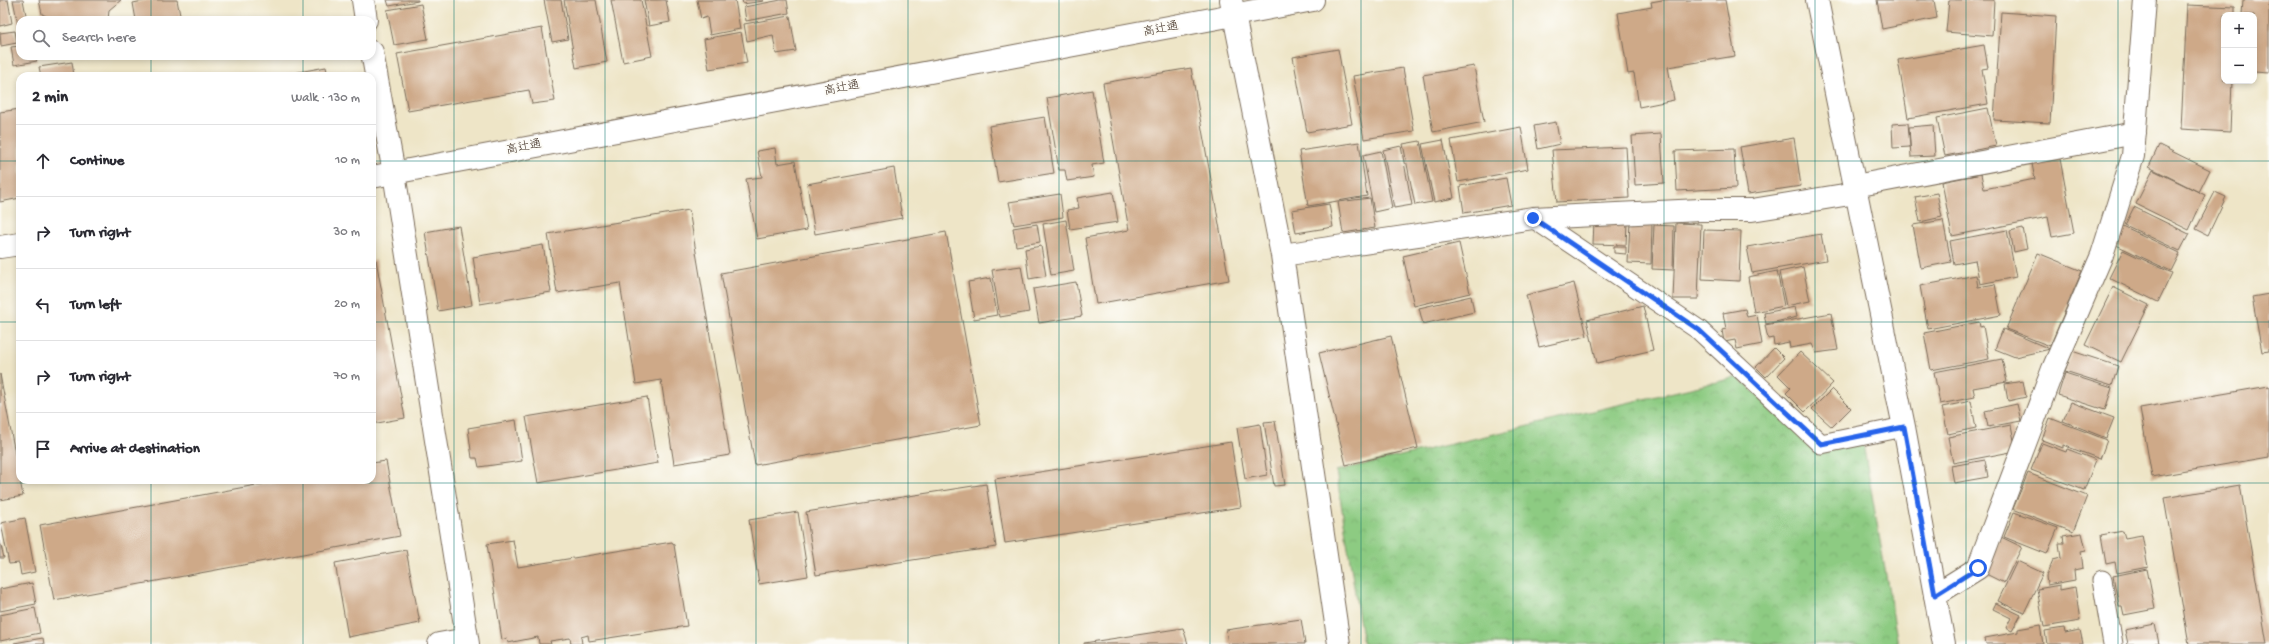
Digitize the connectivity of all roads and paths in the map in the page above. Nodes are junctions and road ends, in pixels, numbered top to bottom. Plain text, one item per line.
1 (363, 0) edge
2 (1313, 0) edge
3 (1817, 0) edge
4 (2145, 0) edge
5 (1233, 8) edge
6 (365, 16) edge
7 (373, 60) edge
8 (376, 72) edge
9 (376, 74) edge
10 (2135, 133) junction
11 (394, 173) junction
12 (376, 176) edge
13 (1856, 190) junction
14 (1533, 218) junction
15 (16, 245) edge
16 (0, 247) edge
17 (1282, 255) junction
18 (1904, 427) junction
19 (2102, 580) dead end
20 (1935, 595) junction
21 (467, 642) edge
22 (439, 644) edge
23 (1339, 644) edge
24 (1944, 644) edge
25 (2113, 644) edge

1 - 6 street
2 - 5 street, 高辻通
3 - 13 street
4 - 10 street
5 - 11 street, 高辻通
5 - 17 street
7 - 8 street
9 - 11 street
10 - 13 street
10 - 20 street
11 - 12 street, 高辻通
11 - 21 street
13 - 14 street
13 - 18 street
14 - 17 street
14 - 18 lane
15 - 16 street
17 - 23 street
18 - 20 street
19 - 25 lane
20 - 24 street
21 - 22 street

